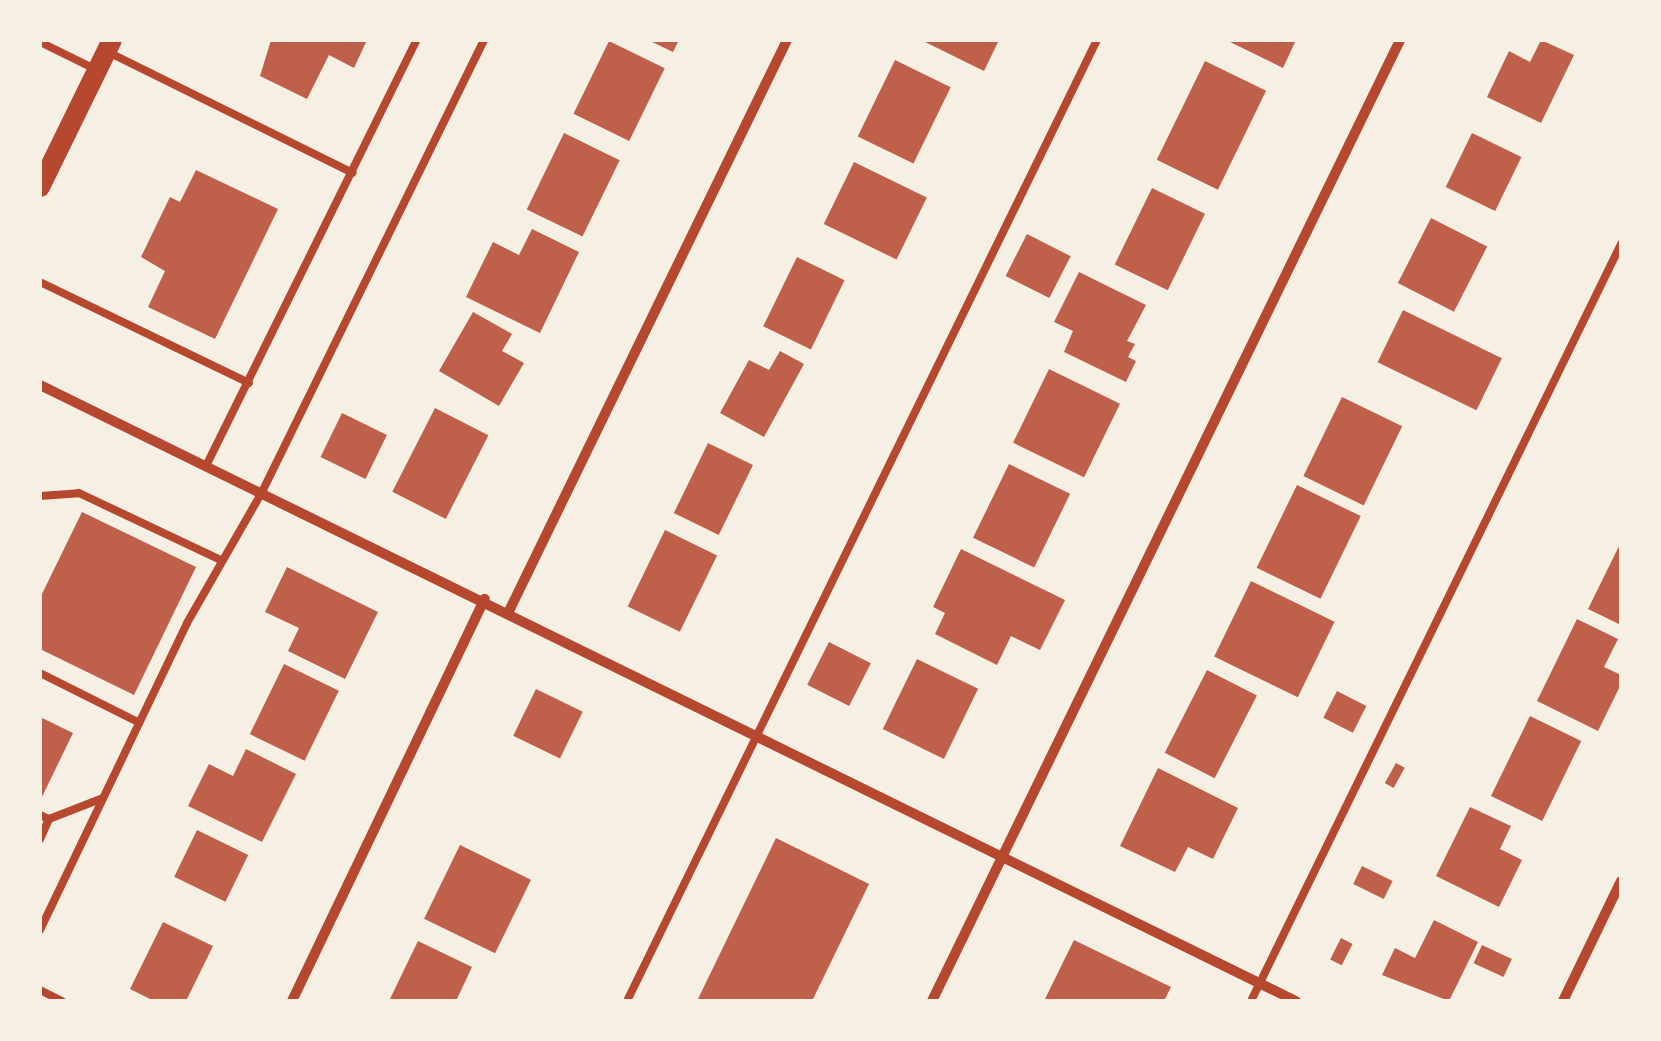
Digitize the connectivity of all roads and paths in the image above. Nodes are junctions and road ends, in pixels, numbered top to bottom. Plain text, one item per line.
1 (417, 40) edge
2 (484, 40) edge
3 (787, 40) edge
4 (1097, 40) edge
5 (1400, 40) edge
6 (40, 42) edge
7 (105, 54) edge
8 (353, 173) junction
9 (42, 176) edge
10 (1621, 244) edge
11 (40, 282) edge
12 (249, 383) junction
13 (40, 385) edge
14 (206, 466) junction
15 (262, 492) junction
16 (40, 496) edge
17 (221, 560) junction
18 (484, 599) junction
19 (509, 611) junction
20 (40, 674) edge
21 (138, 722) junction
22 (755, 735) junction
23 (103, 798) junction
24 (45, 817) edge
25 (40, 838) edge
26 (1000, 859) junction
27 (1621, 881) edge
28 (40, 928) edge
29 (1260, 984) junction
30 (40, 990) edge
31 (62, 1001) edge
32 (292, 1001) edge
33 (626, 1001) edge
34 (932, 1001) edge
35 (1251, 1001) edge
36 (1296, 1001) edge
37 (1563, 1001) edge

1 - 8 lane
2 - 15 lane
3 - 19 street
4 - 22 lane
5 - 26 street
6 - 7 lane
7 - 8 lane
7 - 9 main road
8 - 12 lane
10 - 29 lane
11 - 12 lane
12 - 14 lane
13 - 14 street
14 - 15 street
15 - 17 lane
15 - 18 street
16 - 17 lane
17 - 21 lane
18 - 19 street
18 - 32 street
19 - 22 street
20 - 21 lane
21 - 23 lane
22 - 26 street
22 - 33 lane
23 - 24 lane
23 - 28 lane
24 - 25 lane
26 - 29 street
26 - 34 street
27 - 37 street
29 - 35 lane
29 - 36 street
30 - 31 lane

